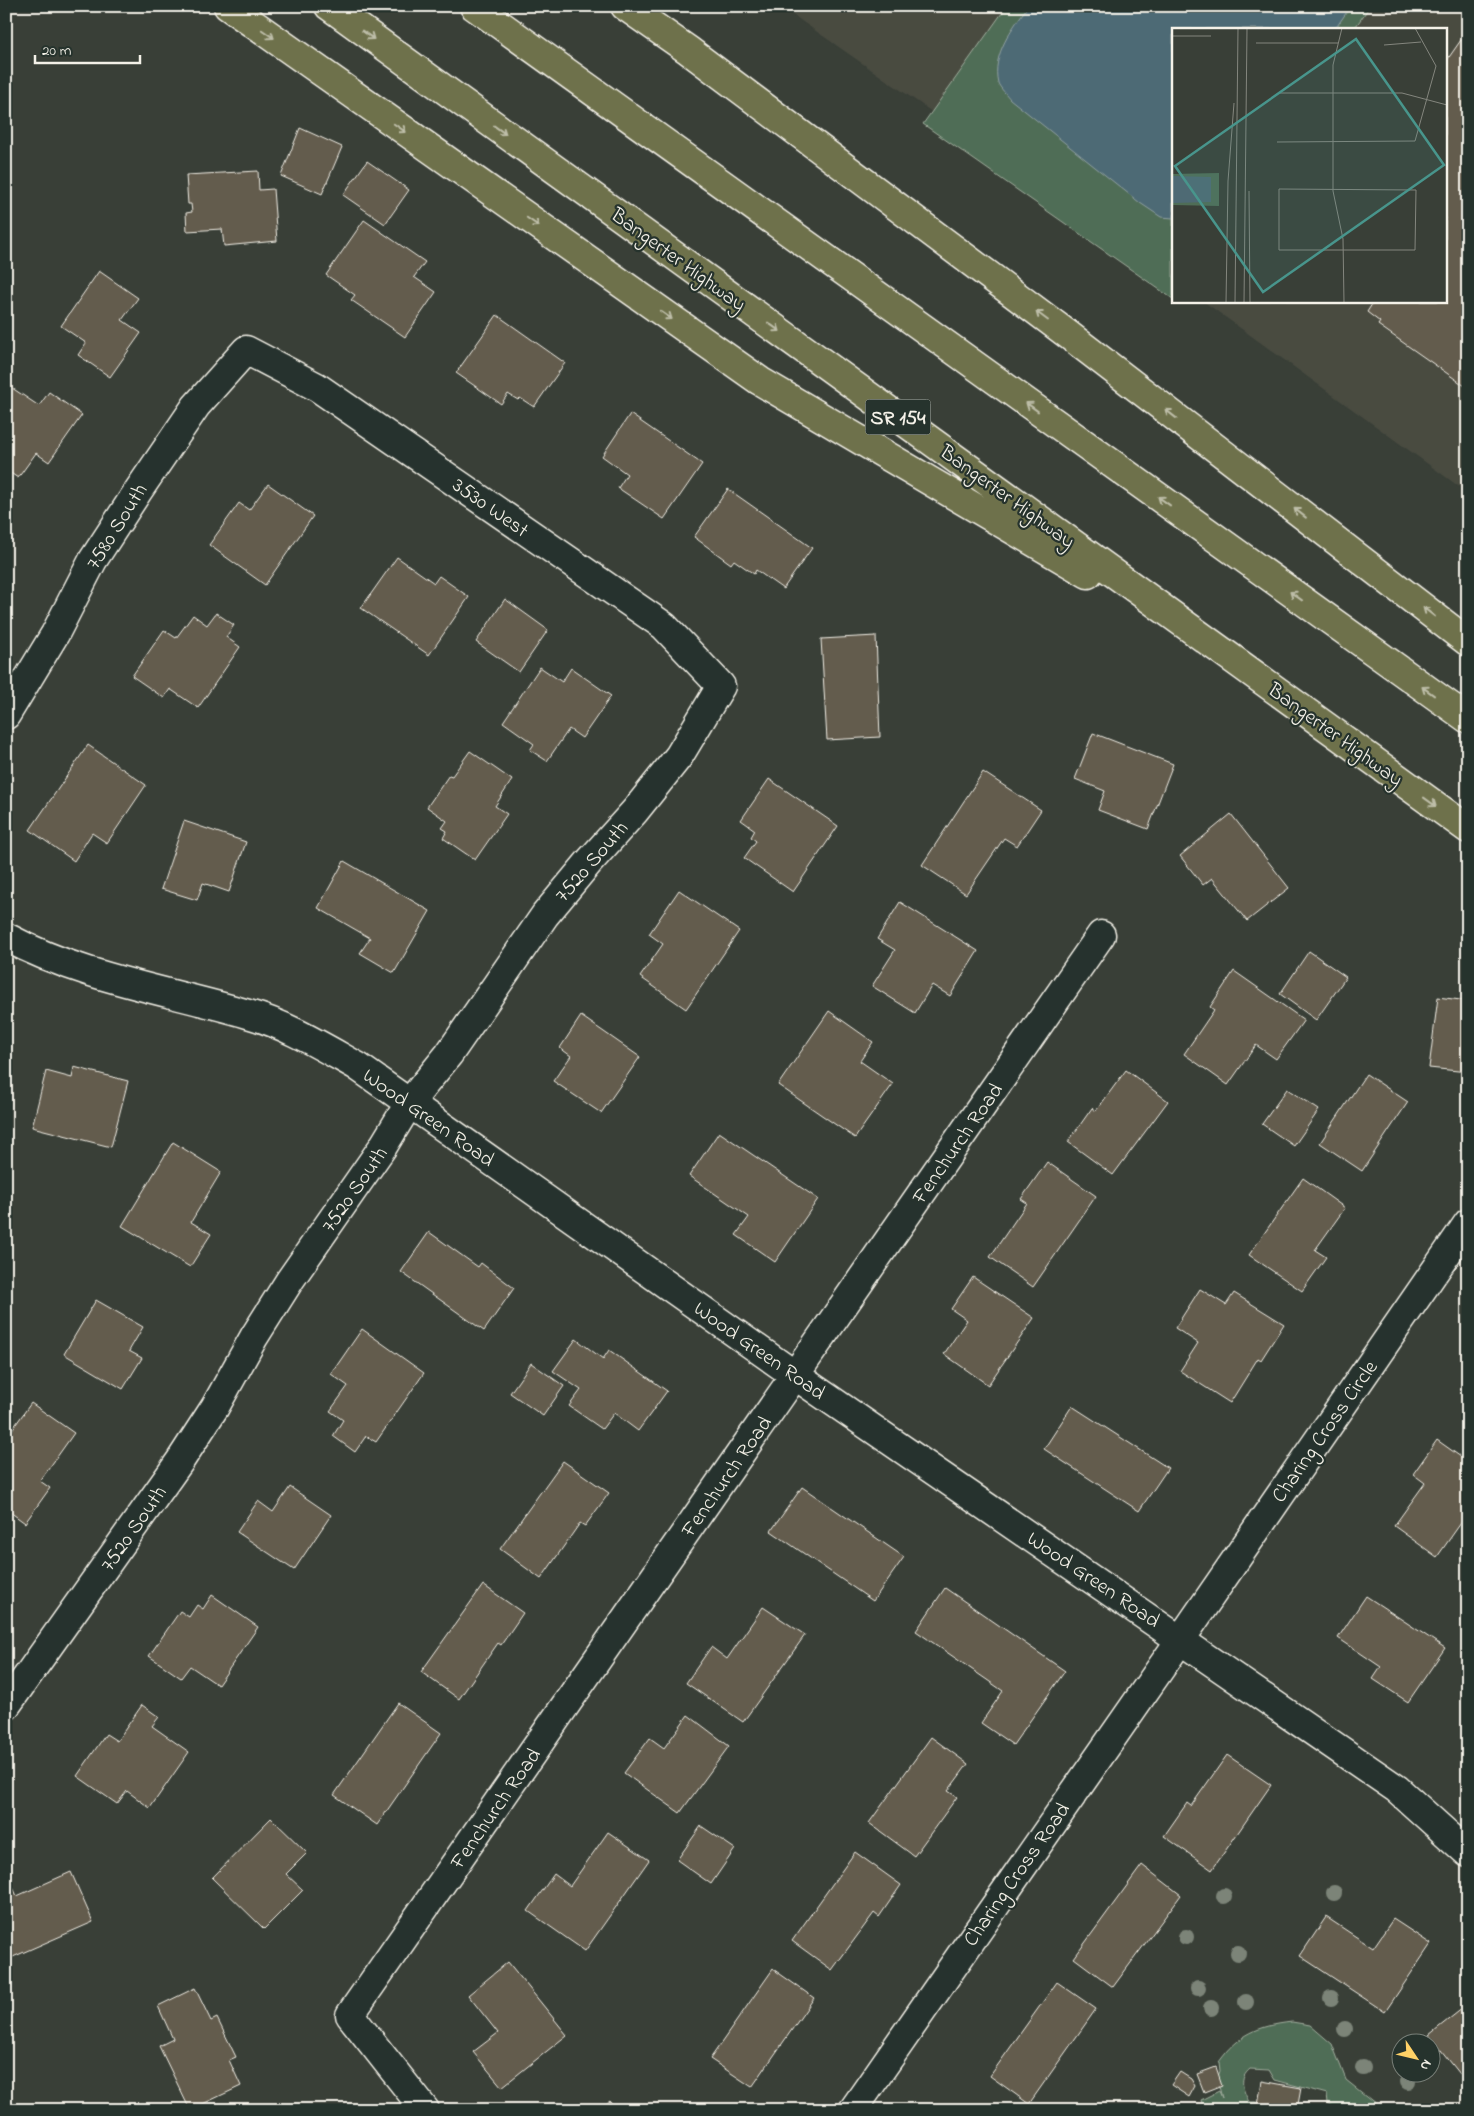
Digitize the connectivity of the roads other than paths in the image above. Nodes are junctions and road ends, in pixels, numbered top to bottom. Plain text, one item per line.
1 (228, 6) edge
2 (329, 6) edge
3 (474, 6) edge
4 (625, 6) edge
5 (246, 350) joint
6 (1468, 642) edge
7 (1232, 658) junction
8 (721, 686) joint
9 (6, 715) edge
10 (1468, 719) edge
11 (1468, 829) edge
12 (1101, 935) dead end
13 (6, 937) edge
14 (410, 1102) junction
15 (1468, 1223) edge
16 (796, 1376) junction
17 (1181, 1639) junction
18 (6, 1706) edge
19 (1468, 1853) edge
20 (426, 2110) edge
21 (853, 2110) edge

1 -> 7 highway
2 -> 7 highway, Bangerter Highway / SR 154
10 -> 3 highway
6 -> 4 highway
5 - 8 street, 3530 West
5 - 9 street, 7580 South
7 -> 11 highway, Bangerter Highway / SR 154
8 - 14 street, 7520 South
12 - 16 street, Fenchurch Road
13 - 14 street, Wood Green Road
14 - 16 street, Wood Green Road
14 - 18 street, 7520 South
15 - 17 street, Charing Cross Circle
16 - 17 street, Wood Green Road
16 - 20 street, Fenchurch Road
17 - 19 street, Wood Green Road
17 - 21 street, Charing Cross Road

